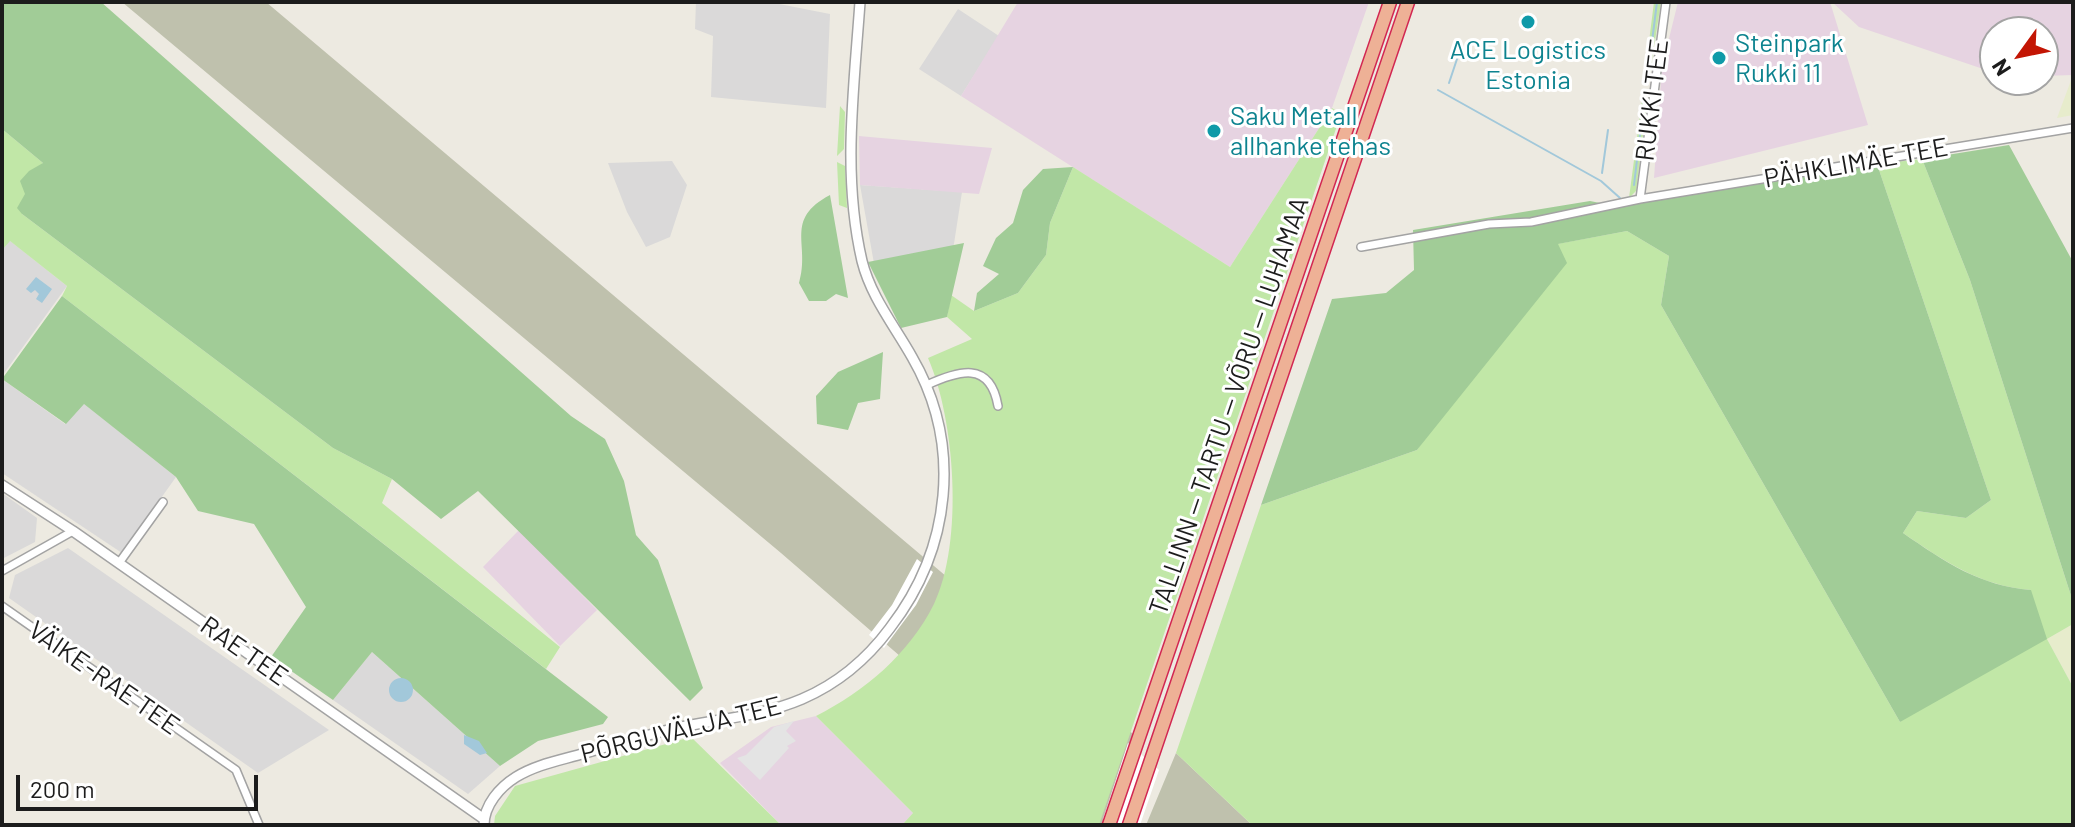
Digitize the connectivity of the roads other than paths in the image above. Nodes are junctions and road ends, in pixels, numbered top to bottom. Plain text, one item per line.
1 (860, 2) edge
2 (1390, 2) edge
3 (1408, 2) edge
4 (1666, 2) edge
5 (2073, 128) edge
6 (1640, 199) junction
7 (1361, 247) dead end
8 (927, 385) junction
9 (998, 406) dead end
10 (2, 485) edge
11 (163, 502) dead end
12 (73, 531) junction
13 (119, 563) junction
14 (2, 571) edge
15 (2, 606) edge
16 (484, 822) edge
17 (259, 825) edge
18 (1110, 825) edge
19 (1129, 825) edge

1 - 8 street, PÕRGUVÄLJA TEE
2 - 18 highway, TALLINN — TARTU — VÕRU — LUHAMAA
3 - 19 highway, TALLINN — TARTU — VÕRU — LUHAMAA
4 - 6 street, RUKKI TEE
5 - 6 street, PÄHKLIMÄE TEE
6 - 7 street, PÄHKLIMÄE TEE
8 - 9 street
8 - 16 street, PÕRGUVÄLJA TEE
10 - 12 street, RAE TEE
11 - 13 street
12 - 13 street, RAE TEE
12 - 14 street
13 - 16 street, RAE TEE
15 - 17 street, VÄIKE-RAE TEE

